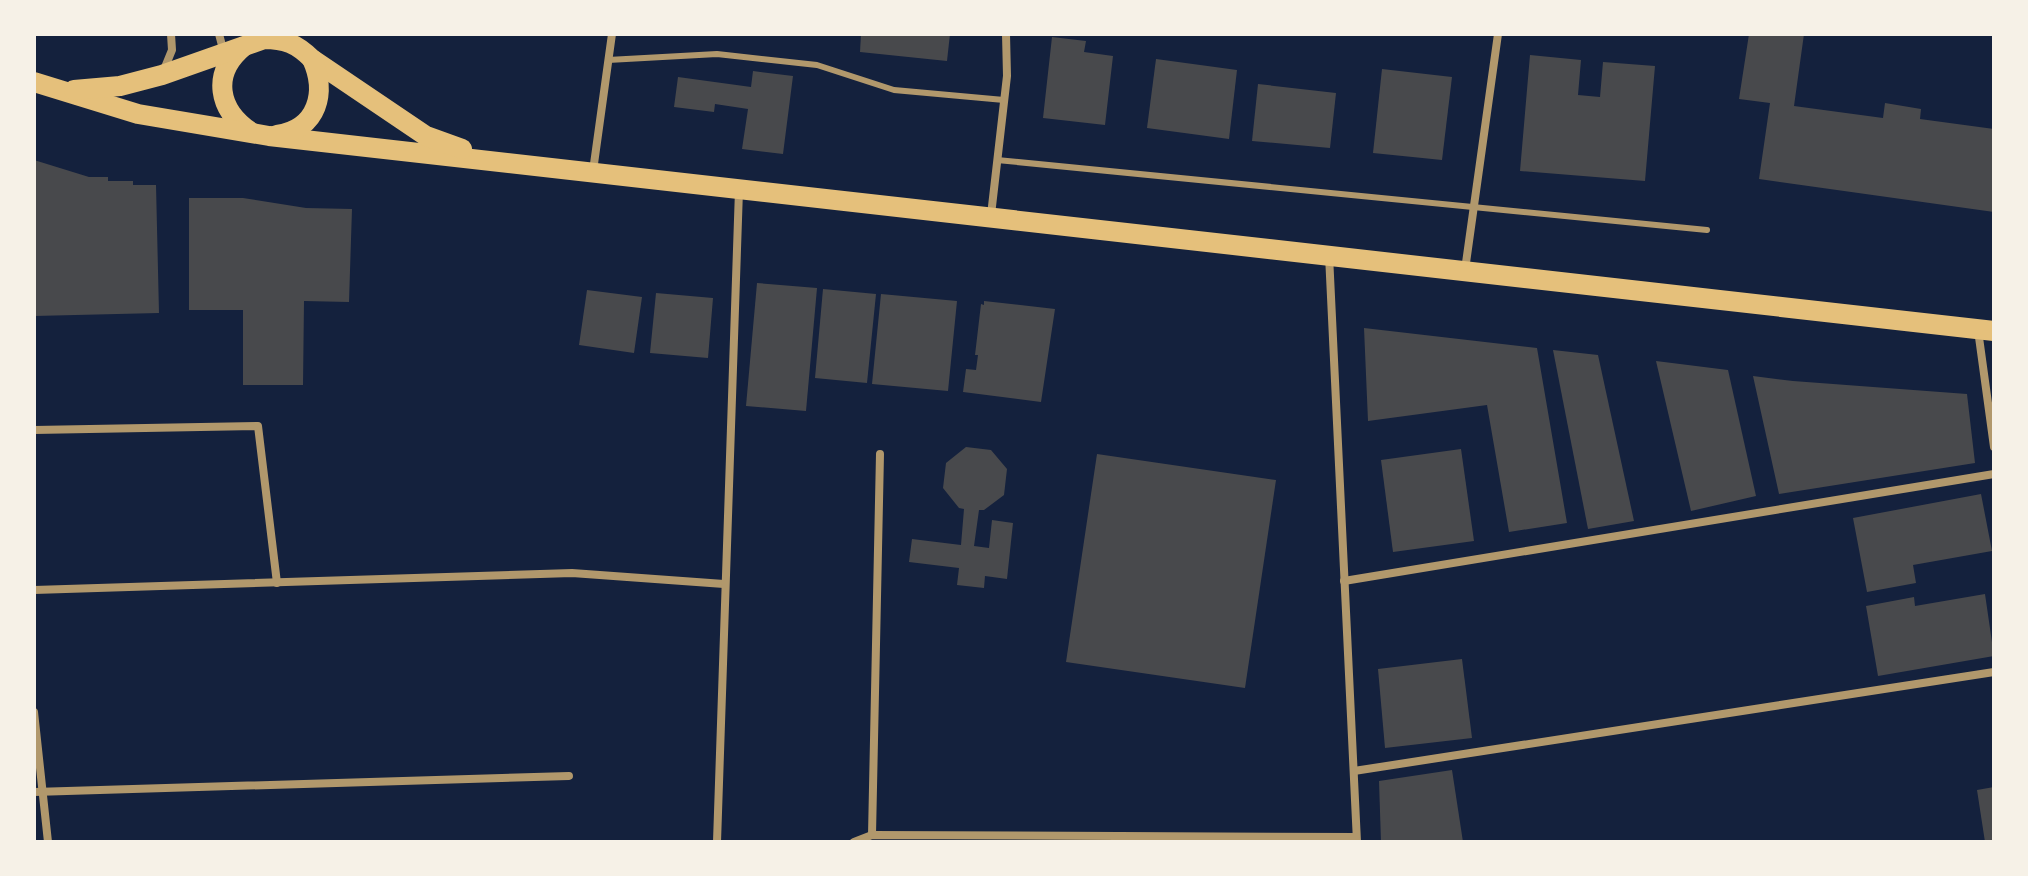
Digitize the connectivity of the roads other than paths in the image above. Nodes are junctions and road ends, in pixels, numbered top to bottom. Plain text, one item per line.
1 (171, 34) edge
2 (612, 34) edge
3 (1006, 34) edge
4 (1498, 34) edge
5 (299, 47) edge
6 (222, 53) edge
7 (608, 60) junction
8 (162, 75) junction
9 (34, 82) edge
10 (64, 91) junction
11 (1004, 100) junction
12 (260, 134) junction
13 (496, 160) junction
14 (997, 160) junction
15 (593, 171) junction
16 (739, 190) junction
17 (1474, 206) junction
18 (991, 216) junction
19 (1707, 230) dead end
20 (1329, 255) junction
21 (1465, 270) junction
22 (1986, 330) edge
23 (34, 430) edge
24 (1994, 447) edge
25 (880, 454) dead end
26 (1994, 474) edge
27 (1344, 581) junction
28 (277, 583) junction
29 (724, 584) junction
30 (34, 590) edge
31 (1994, 672) edge
32 (34, 712) edge
33 (1354, 771) junction
34 (569, 776) dead end
35 (38, 792) edge
36 (872, 835) junction
37 (1357, 839) edge
38 (48, 842) edge
39 (717, 842) edge
40 (854, 842) edge

1 - 8 street
2 - 7 street
3 - 11 street
4 - 17 street
5 - 6 main road
5 - 12 main road
5 - 13 main road
6 - 8 main road
6 - 12 main road
7 - 11 lane
7 - 15 street
8 - 10 main road
9 - 10 main road
10 - 12 main road
11 - 14 street
12 - 13 main road
13 - 15 main road
14 - 17 lane
14 - 18 street
15 - 16 main road
16 - 18 main road
16 - 29 street
17 - 19 lane
17 - 21 street
18 - 20 main road
20 - 21 main road
20 - 27 street
21 - 22 main road
22 - 24 street
23 - 28 street
25 - 36 street
26 - 27 street
27 - 33 street
28 - 29 street
28 - 30 street
29 - 39 street
31 - 33 street
32 - 35 street
33 - 37 street
34 - 35 street
35 - 38 street
36 - 37 street
36 - 40 street

